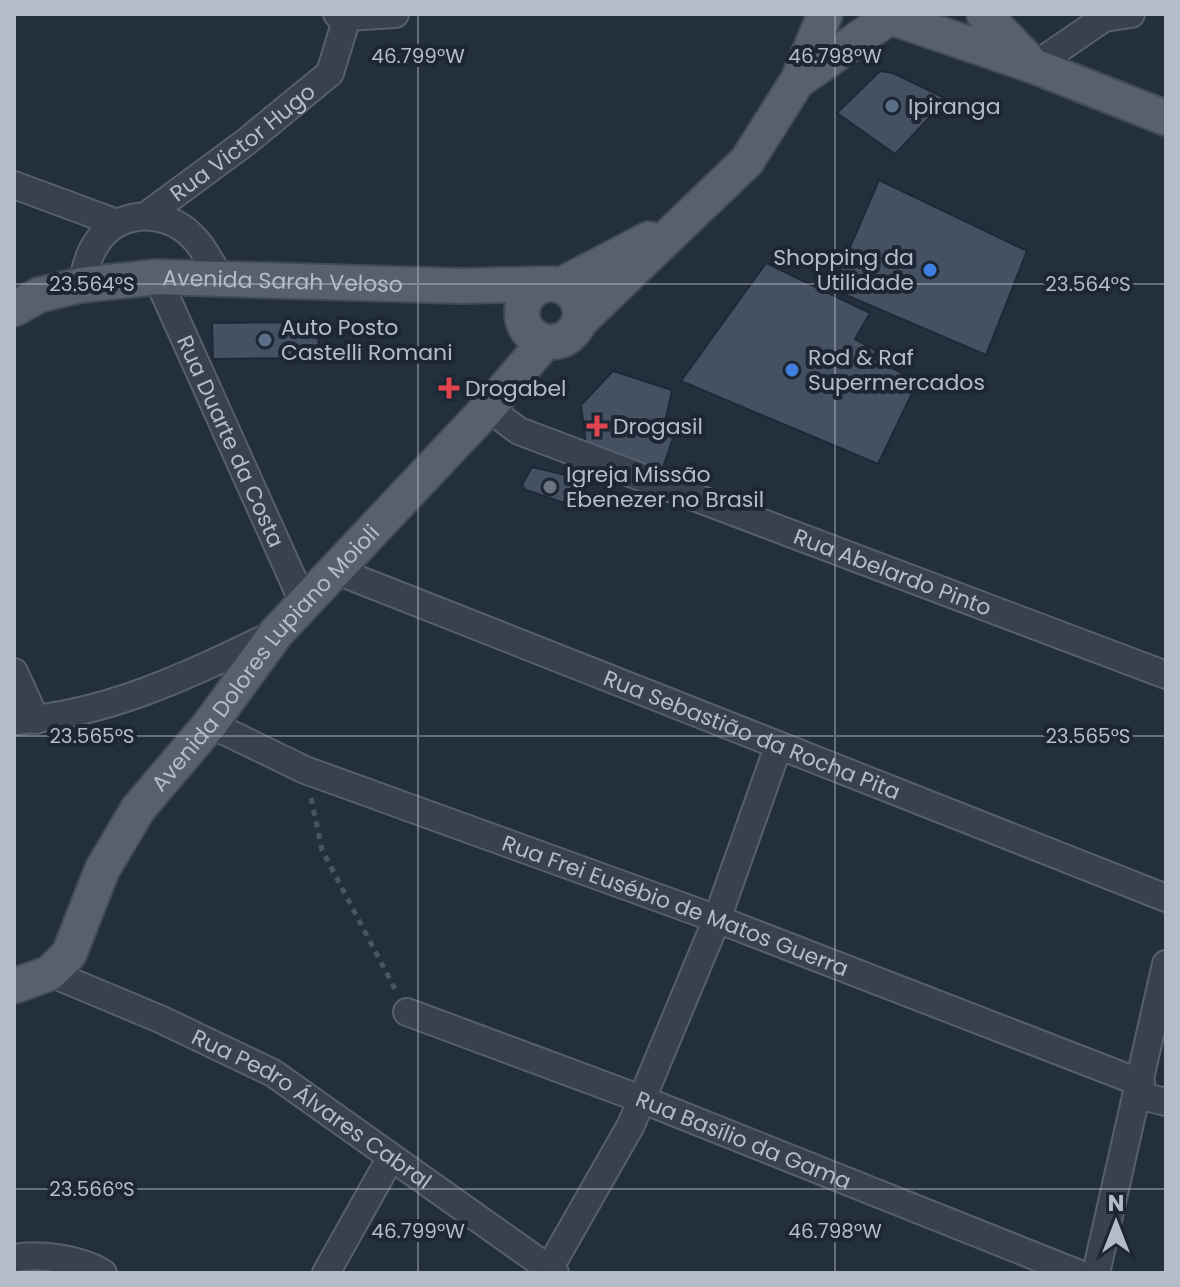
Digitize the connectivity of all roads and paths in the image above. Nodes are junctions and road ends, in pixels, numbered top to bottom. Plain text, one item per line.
1 (395, 14) edge
2 (825, 14) edge
3 (984, 14) edge
4 (1131, 14) edge
5 (344, 15) edge
6 (888, 16) edge
7 (1034, 66) junction
8 (798, 80) junction
9 (1166, 118) edge
10 (14, 185) edge
11 (147, 215) junction
12 (684, 220) junction
13 (117, 223) junction
14 (157, 277) junction
15 (220, 278) junction
16 (81, 285) junction
17 (553, 285) junction
18 (461, 286) junction
19 (14, 309) edge
20 (579, 322) junction
21 (534, 334) junction
22 (488, 408) junction
23 (337, 571) junction
24 (304, 604) junction
25 (277, 632) junction
26 (14, 672) edge
27 (1166, 675) edge
28 (25, 720) edge
29 (210, 724) junction
30 (778, 747) junction
31 (305, 770) junction
32 (1166, 898) edge
33 (717, 919) junction
34 (1166, 964) edge
35 (50, 973) junction
36 (14, 986) edge
37 (407, 1012) joint
38 (1139, 1089) junction
39 (641, 1099) junction
40 (1166, 1102) edge
41 (391, 1157) junction
42 (14, 1258) edge
43 (552, 1271) edge
44 (103, 1273) edge
45 (326, 1273) edge
46 (1077, 1273) edge
47 (1096, 1273) edge

1 - 5 street, Rua Victor Hugo
2 - 8 main road, Avenida Sarah Veloso
3 - 7 main road
4 - 7 street
5 - 11 street, Rua Victor Hugo
6 - 7 main road
6 - 8 main road, Avenida Sarah Veloso
7 - 9 main road
8 - 12 main road, Avenida Sarah Veloso
10 - 13 street
11 - 13 street
11 - 15 street
12 - 17 main road, Avenida Sarah Veloso
12 - 20 main road, Avenida Sarah Veloso
13 - 16 street
14 - 15 main road, Avenida Sarah Veloso
14 - 16 main road, Avenida Sarah Veloso
14 - 24 street, Rua Duarte da Costa
15 - 18 main road, Avenida Sarah Veloso
16 - 19 main road, Avenida Sarah Veloso
17 - 18 main road, Avenida Sarah Veloso
17 - 20 main road
17 - 21 main road
18 - 21 main road, Avenida Sarah Veloso
20 - 21 main road
21 - 22 main road, Avenida Dolores Lupiano Moioli
22 - 23 main road, Avenida Dolores Lupiano Moioli
22 - 27 street, Rua Abelardo Pinto
23 - 24 main road, Avenida Dolores Lupiano Moioli
23 - 30 street, Rua Sebastião da Rocha Pita
24 - 25 main road, Avenida Dolores Lupiano Moioli
25 - 28 street
25 - 29 main road, Avenida Dolores Lupiano Moioli
26 - 28 street
29 - 31 street, Rua Frei Eusébio de Matos Guerra
29 - 35 main road, Avenida Dolores Lupiano Moioli
30 - 32 street, Rua Sebastião da Rocha Pita
30 - 33 street
31 - 33 street, Rua Frei Eusébio de Matos Guerra
31 - 37 path
33 - 38 street, Rua Frei Eusébio de Matos Guerra
33 - 39 street
34 - 38 street
35 - 36 main road
35 - 41 street, Rua Pedro Álvares Cabral
37 - 39 street, Rua Basílio da Gama
38 - 40 street, Rua Frei Eusébio de Matos Guerra
38 - 47 street
39 - 43 street
39 - 46 street, Rua Basílio da Gama
41 - 43 street, Rua Pedro Álvares Cabral
41 - 45 street
42 - 44 street

